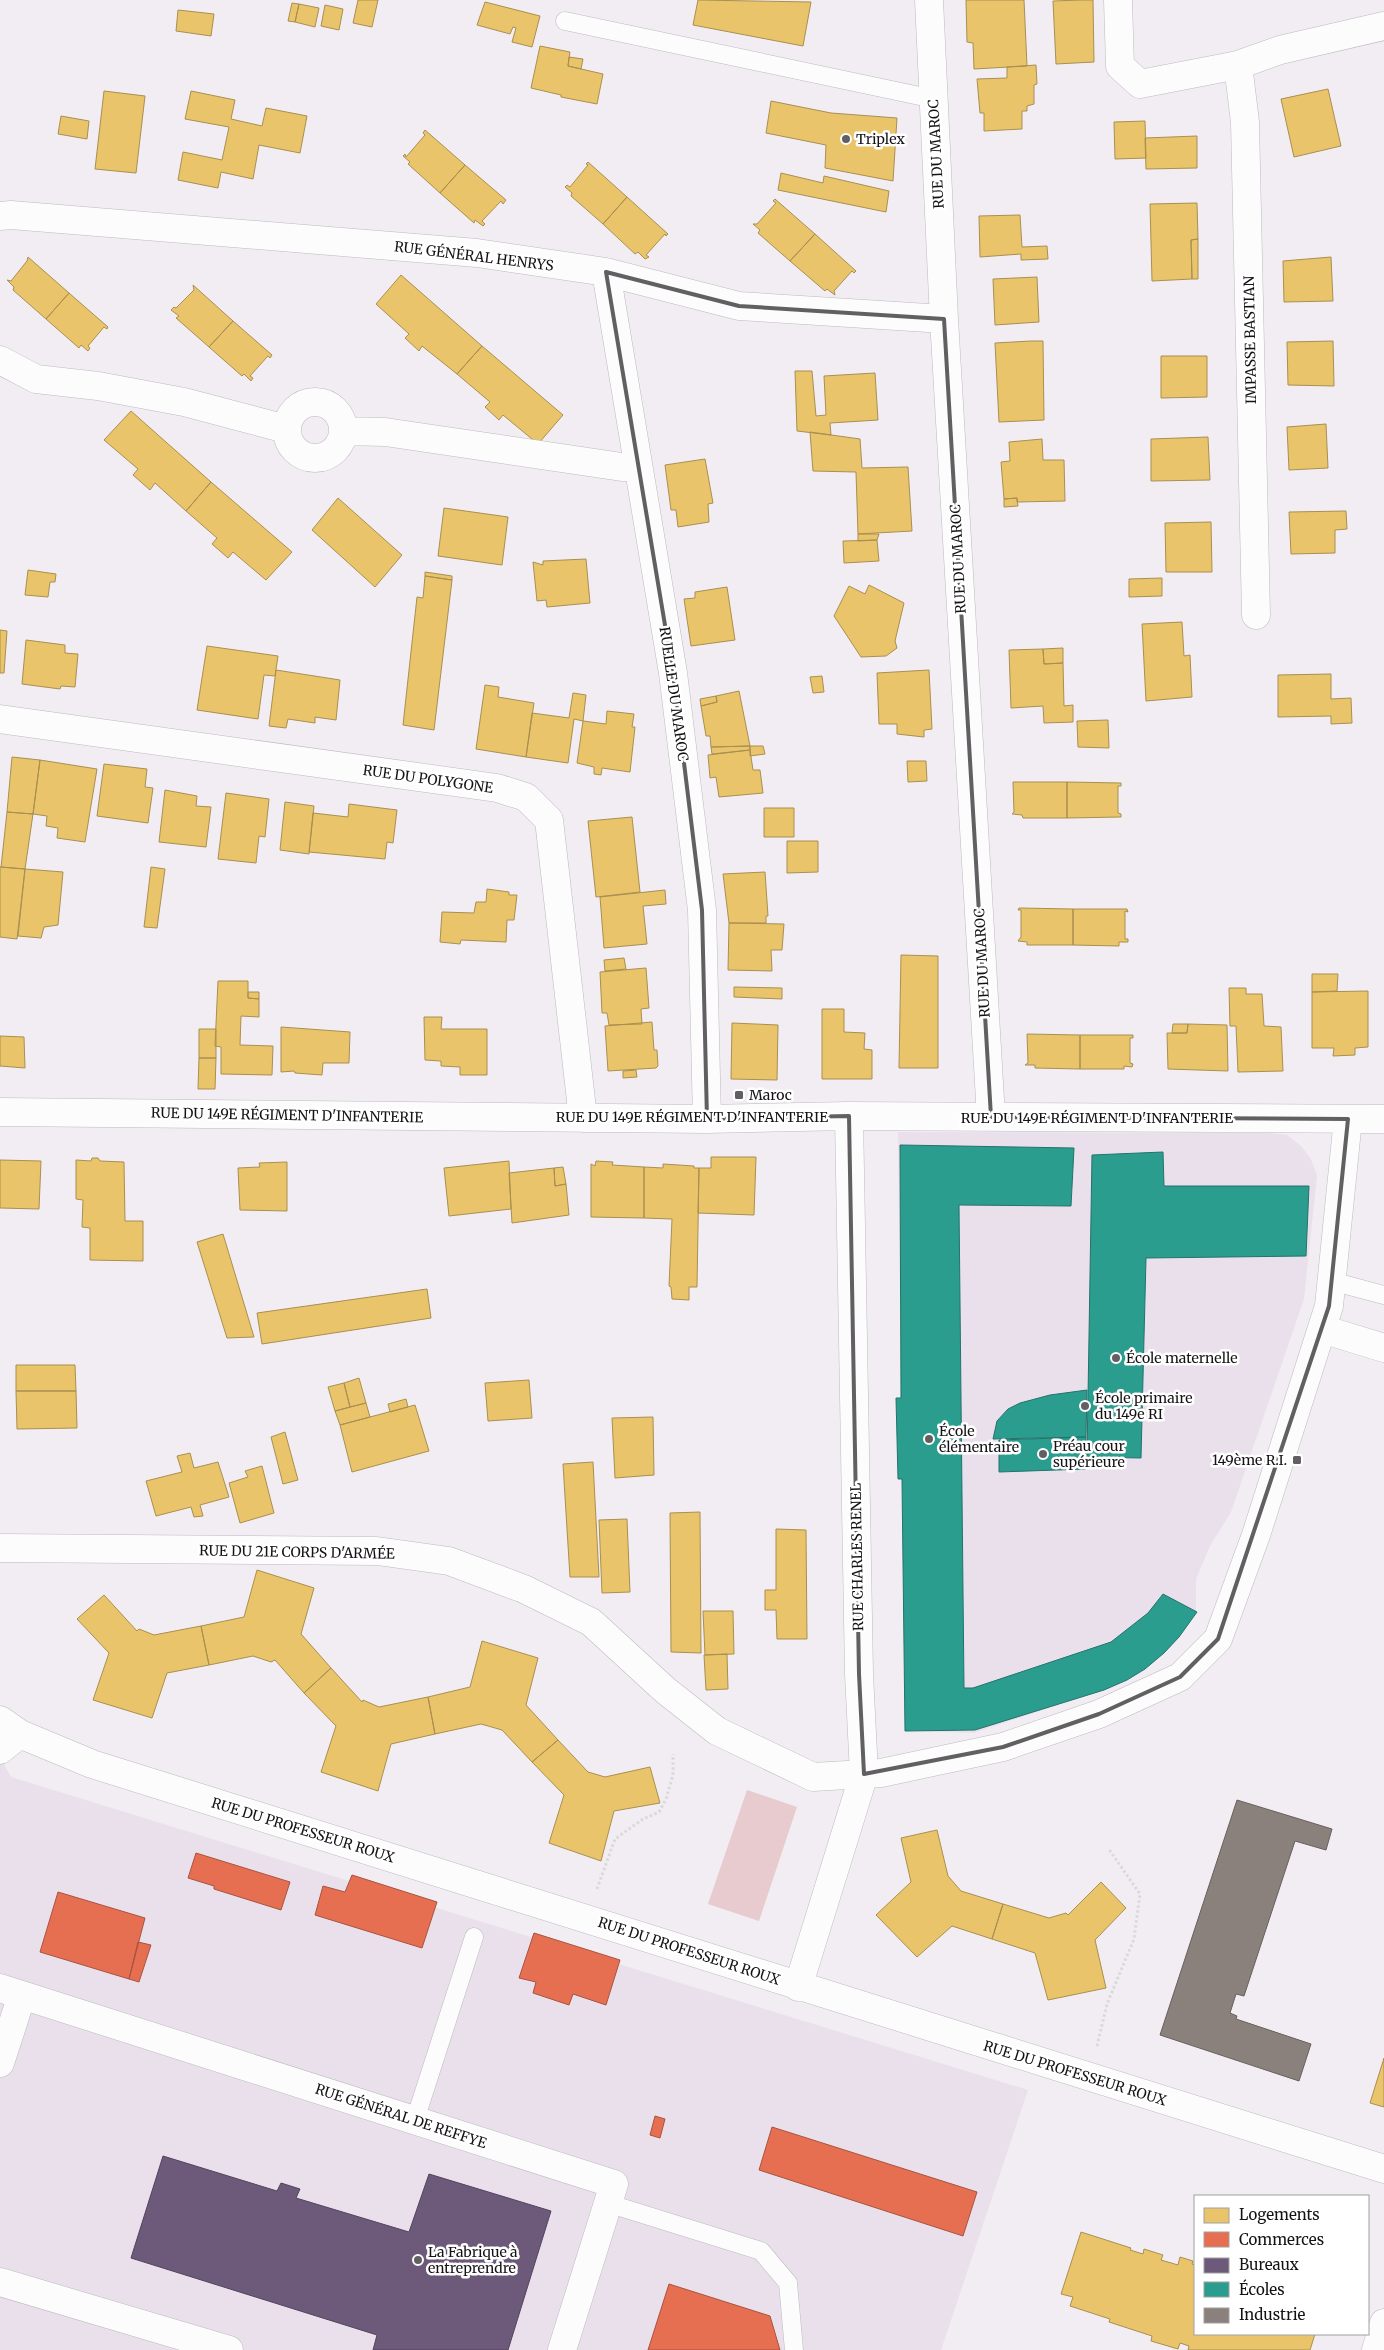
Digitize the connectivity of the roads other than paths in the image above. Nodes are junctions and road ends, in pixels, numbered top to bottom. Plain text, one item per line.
1 (929, 0) edge
2 (1118, 0) edge
3 (565, 21) dead end
4 (1384, 26) edge
5 (1238, 65) junction
6 (934, 99) junction
7 (0, 216) edge
8 (606, 272) junction
9 (944, 320) junction
10 (0, 360) edge
11 (286, 429) junction
12 (343, 431) junction
13 (638, 466) junction
14 (1256, 615) dead end
15 (0, 719) edge
16 (0, 1112) edge
17 (849, 1116) junction
18 (991, 1117) junction
19 (583, 1118) junction
20 (707, 1119) junction
21 (1384, 1119) edge
22 (1348, 1120) junction
23 (1332, 1281) junction
24 (1384, 1295) edge
25 (1322, 1329) junction
26 (1384, 1348) edge
27 (0, 1548) edge
28 (7, 1735) edge
29 (864, 1774) junction
30 (474, 1938) dead end
31 (798, 1986) junction
32 (11, 1991) edge
33 (0, 2063) edge
34 (415, 2120) junction
35 (1384, 2169) edge
36 (608, 2204) junction
37 (0, 2282) edge
38 (1384, 2323) edge
39 (229, 2350) edge
40 (562, 2350) edge
41 (794, 2350) edge
42 (1376, 2350) edge

1 - 6 street, RUE DU MAROC
2 - 5 street
3 - 6 lane
4 - 5 street
5 - 14 street, IMPASSE BASTIAN
6 - 9 street, RUE DU MAROC
7 - 8 street, RUE GÉNÉRAL HENRYS
8 - 9 street, RUE GÉNÉRAL HENRYS
8 - 13 street, RUELLE DU MAROC
9 - 18 street, RUE DU MAROC
10 - 11 street
11 - 12 street
11 - 12 street
12 - 13 street
13 - 20 street, RUELLE DU MAROC
15 - 19 street, RUE DU POLYGONE
16 - 19 street, RUE DU 149E RÉGIMENT D'INFANTERIE
17 - 18 street, RUE DU 149E RÉGIMENT D'INFANTERIE
17 - 20 street, RUE DU 149E RÉGIMENT D'INFANTERIE
17 - 29 street, RUE CHARLES RENEL
18 - 22 street, RUE DU 149E RÉGIMENT D'INFANTERIE
19 - 20 street, RUE DU 149E RÉGIMENT D'INFANTERIE
21 - 22 street, RUE DU 149E RÉGIMENT D'INFANTERIE
22 - 23 street, RUE DU 21E CORPS D'ARMÉE
23 - 24 lane
23 - 25 street, RUE DU 21E CORPS D'ARMÉE
25 - 26 street
25 - 29 street, RUE DU 21E CORPS D'ARMÉE
27 - 29 street, RUE DU 21E CORPS D'ARMÉE
28 - 31 street, RUE DU PROFESSEUR ROUX
29 - 31 street, RUE CHARLES RENEL
30 - 34 lane
31 - 35 street, RUE DU PROFESSEUR ROUX
32 - 33 street, RUE GÉNÉRAL DE REFFYE
32 - 34 street, RUE GÉNÉRAL DE REFFYE
34 - 36 street, RUE GÉNÉRAL DE REFFYE
36 - 40 street, RUE GÉNÉRAL DE REFFYE
36 - 41 lane
37 - 39 street
38 - 42 street

